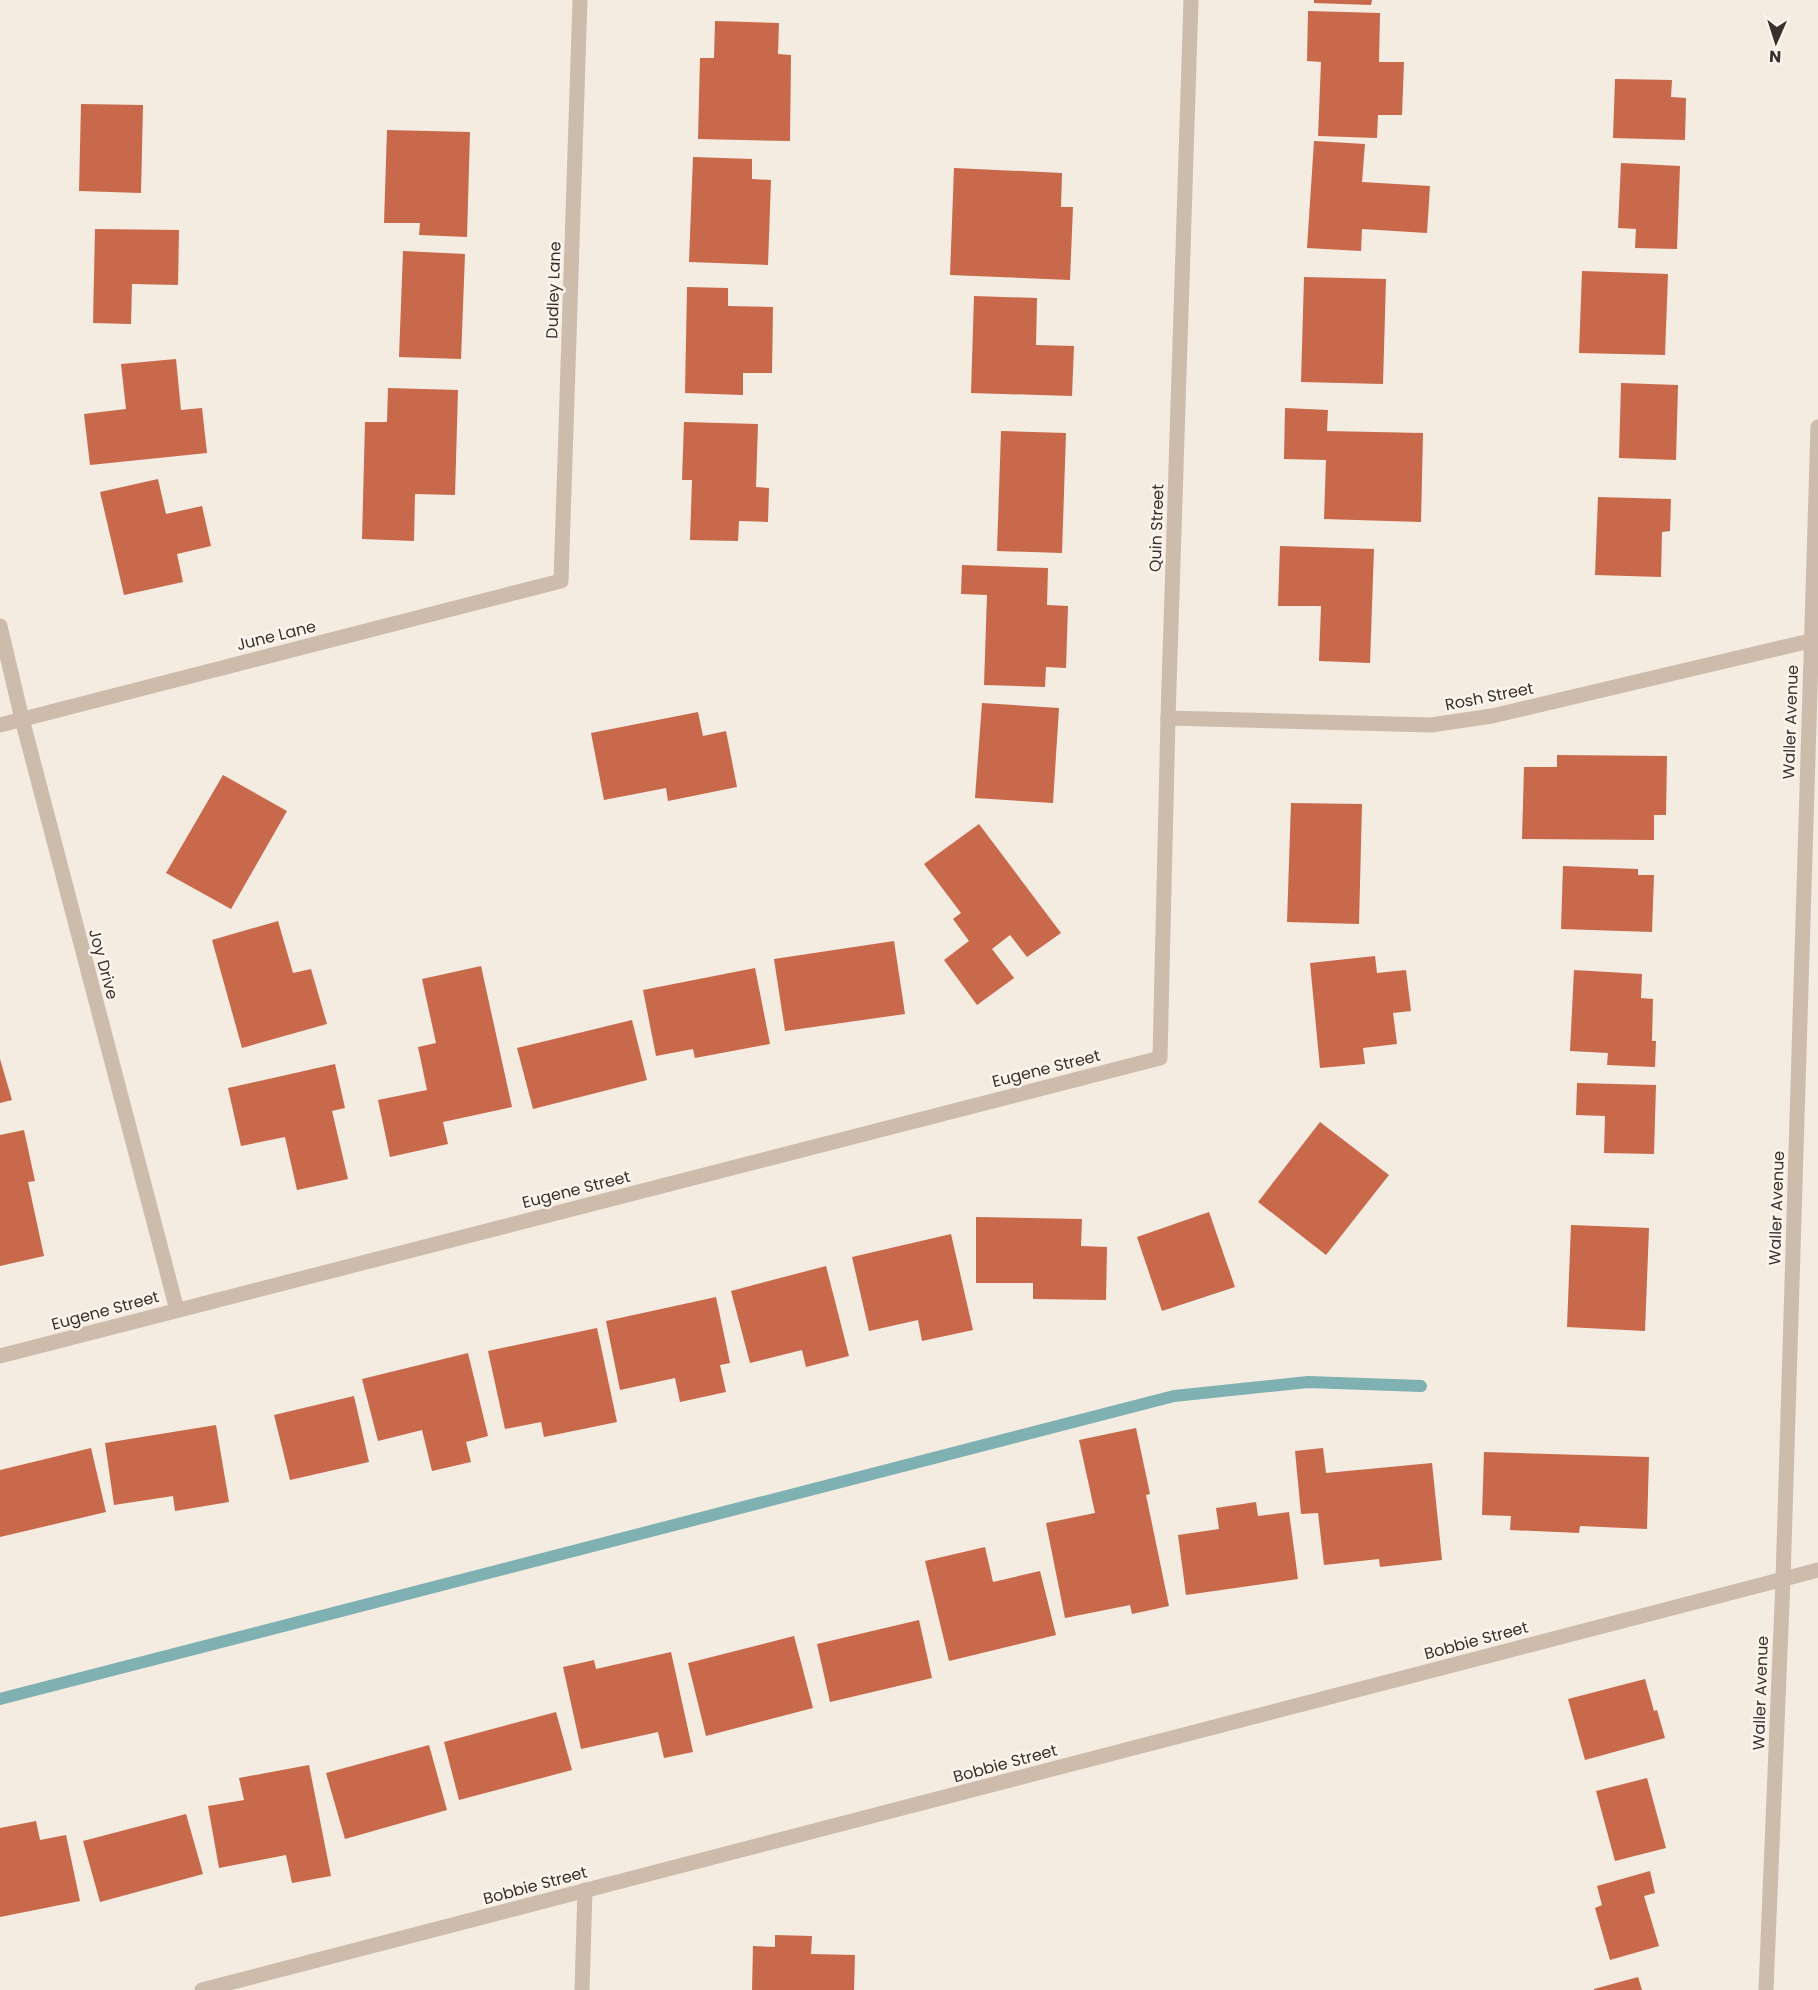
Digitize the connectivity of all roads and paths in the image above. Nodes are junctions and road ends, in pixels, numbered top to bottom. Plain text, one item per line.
1 (580, 0) edge
2 (1191, 0) edge
3 (1818, 427) edge
4 (561, 580) joint
5 (0, 626) edge
6 (1810, 641) junction
7 (1168, 717) junction
8 (22, 719) junction
9 (0, 725) edge
10 (1160, 1058) joint
11 (177, 1310) junction
12 (0, 1356) edge
13 (1818, 1570) edge
14 (1783, 1580) junction
15 (585, 1890) junction
16 (202, 1990) edge
17 (582, 1990) edge
18 (1767, 1990) edge

1 - 4 street, Dudley Lane
2 - 7 street, Quin Street
3 - 6 street, Waller Avenue
4 - 8 street, June Lane
5 - 8 street, Joy Drive
6 - 7 street, Rosh Street
6 - 14 street, Waller Avenue
7 - 10 street, Quin Street
8 - 9 street, June Lane
8 - 11 street, Joy Drive
10 - 11 street, Eugene Street
11 - 12 street, Eugene Street
13 - 14 street, Bobbie Street
14 - 15 street, Bobbie Street
14 - 18 street, Waller Avenue
15 - 16 street, Bobbie Street
15 - 17 street

